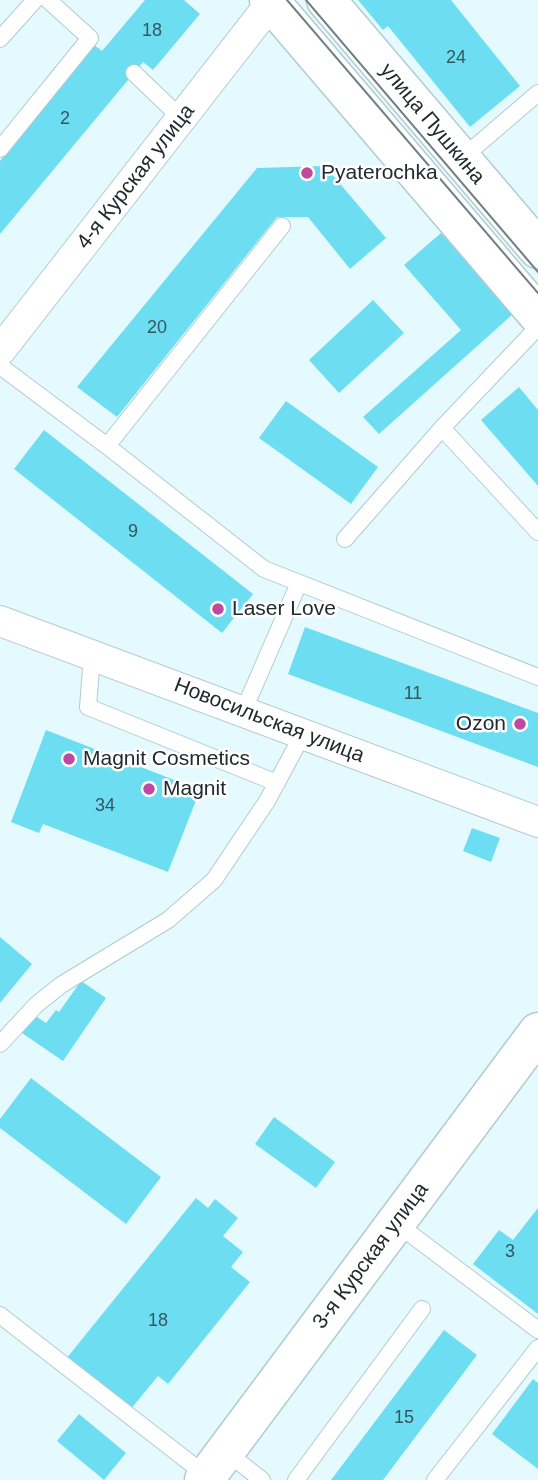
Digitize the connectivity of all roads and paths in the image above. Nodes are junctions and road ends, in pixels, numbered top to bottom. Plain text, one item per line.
1 (35, 0) edge
2 (48, 0) edge
3 (326, 0) edge
4 (270, 1) edge
5 (90, 38) junction
6 (0, 39) edge
7 (104, 48) dead end
8 (134, 73) dead end
9 (538, 93) edge
10 (181, 118) junction
11 (0, 149) edge
12 (461, 159) junction
13 (282, 226) dead end
14 (538, 249) edge
15 (538, 315) edge
16 (538, 327) edge
17 (5, 333) edge
18 (0, 366) edge
19 (442, 428) junction
20 (107, 446) junction
21 (538, 532) edge
22 (345, 539) dead end
23 (299, 583) junction
24 (0, 621) edge
25 (92, 655) junction
26 (538, 677) edge
27 (243, 712) junction
28 (303, 734) junction
29 (277, 783) junction
30 (538, 822) edge
31 (538, 1032) edge
32 (0, 1044) edge
33 (396, 1223) junction
34 (422, 1309) dead end
35 (0, 1315) edge
36 (538, 1330) edge
37 (538, 1348) edge
38 (212, 1469) edge
39 (262, 1480) edge
40 (296, 1480) edge
41 (435, 1480) edge

1 - 6 lane
2 - 5 lane
3 - 12 main road, улица Пушкина
4 - 10 street, 4-я Курская улица
4 - 15 main road, улица Пушкина
5 - 7 lane
5 - 11 lane
8 - 10 lane
9 - 12 lane
10 - 17 street, 4-я Курская улица
12 - 14 main road, улица Пушкина
13 - 20 lane
16 - 19 lane
18 - 20 lane
19 - 21 lane
19 - 22 lane
20 - 23 lane
23 - 26 lane
23 - 27 lane
24 - 25 street, Новосильская улица
25 - 27 street, Новосильская улица
25 - 29 lane
27 - 28 street, Новосильская улица
28 - 29 lane
28 - 30 street, Новосильская улица
29 - 32 lane
31 - 33 main road, 3-я Курская улица
33 - 36 lane
33 - 38 main road, 3-я Курская улица
34 - 40 lane
35 - 38 lane
37 - 41 lane
38 - 39 lane

